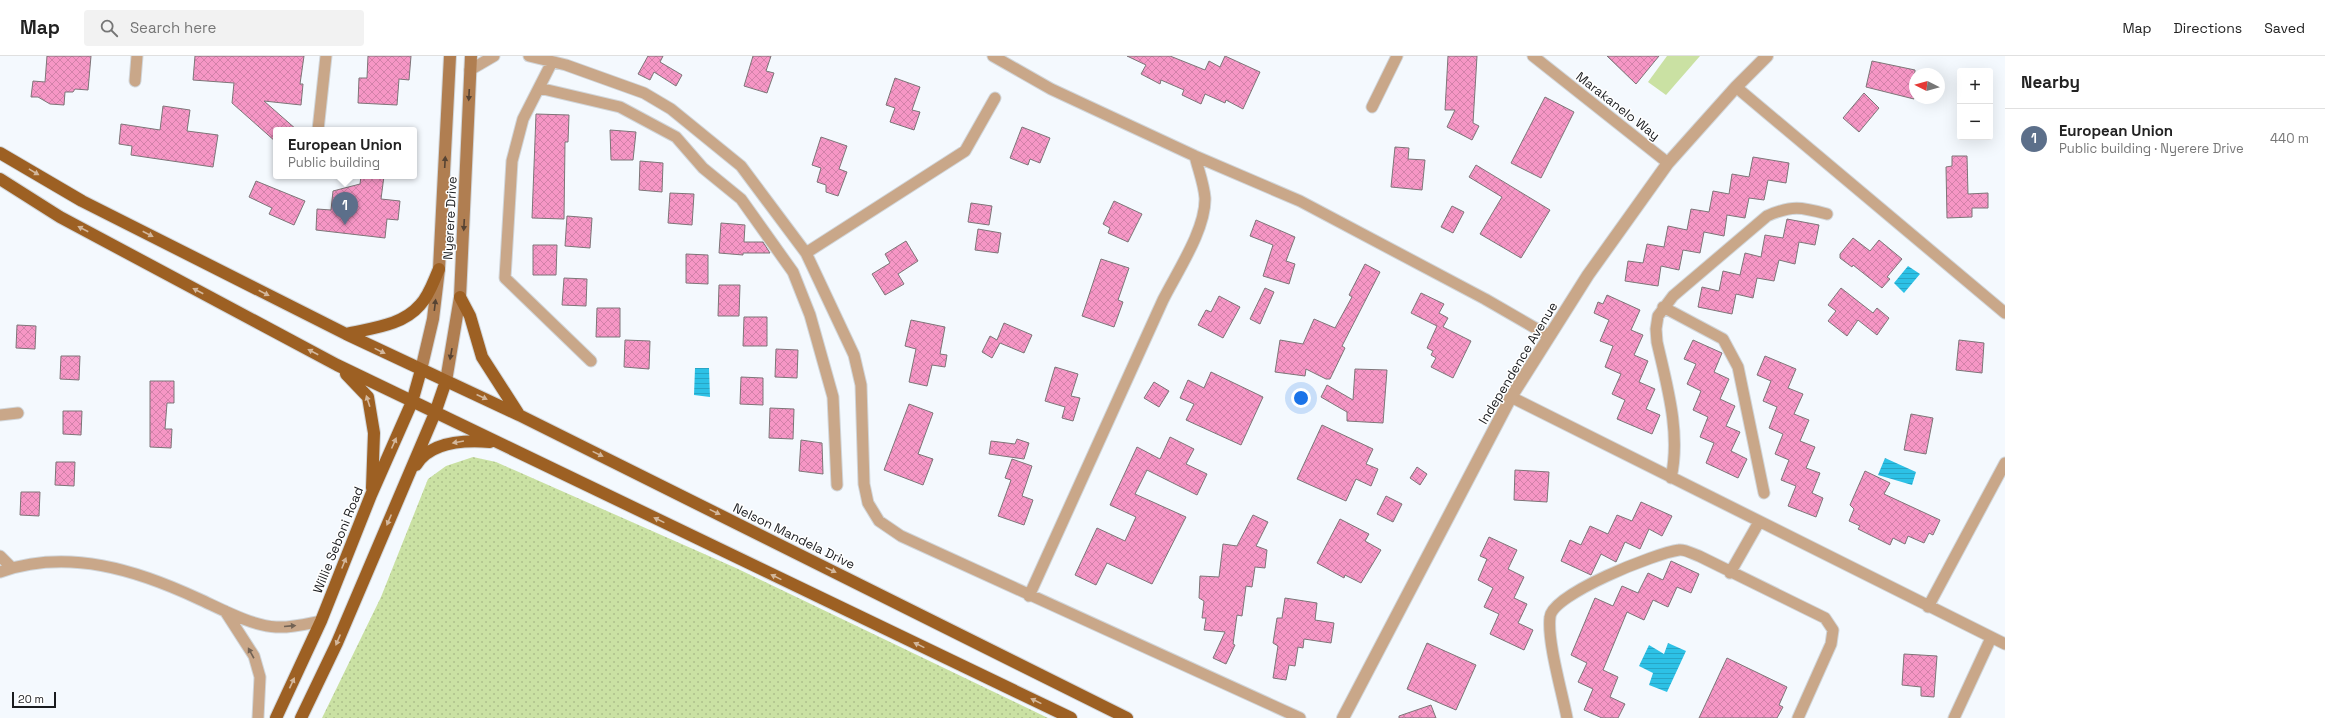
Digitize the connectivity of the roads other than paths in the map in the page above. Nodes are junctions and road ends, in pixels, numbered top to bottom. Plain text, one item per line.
1 (137, 56) edge
2 (326, 56) edge
3 (450, 56) edge
4 (471, 56) edge
5 (494, 56) edge
6 (529, 56) edge
7 (993, 56) edge
8 (1397, 56) edge
9 (1533, 56) edge
10 (1767, 56) edge
11 (552, 62) junction
12 (470, 70) junction
13 (135, 81) dead end
14 (1736, 87) junction
15 (539, 88) junction
16 (995, 98) dead end
17 (1372, 107) dead end
18 (318, 127) edge
19 (0, 152) edge
20 (1194, 156) junction
21 (1668, 163) junction
22 (0, 179) edge
23 (1827, 214) dead end
24 (806, 253) junction
25 (439, 269) junction
26 (460, 297) junction
27 (1663, 307) junction
28 (2005, 313) edge
29 (346, 334) junction
30 (1549, 336) junction
31 (591, 361) dead end
32 (337, 365) junction
33 (421, 370) junction
34 (446, 381) junction
35 (1511, 397) junction
36 (412, 402) junction
37 (18, 413) dead end
38 (435, 413) junction
39 (519, 414) junction
40 (0, 415) edge
41 (497, 443) junction
42 (2005, 463) edge
43 (1671, 478) junction
44 (837, 485) dead end
45 (1764, 493) dead end
46 (371, 495) junction
47 (396, 503) junction
48 (1759, 522) junction
49 (0, 556) edge
50 (12, 568) junction
51 (0, 572) edge
52 (1730, 573) junction
53 (1029, 596) junction
54 (1928, 607) junction
55 (225, 611) junction
56 (321, 621) junction
57 (1991, 638) junction
58 (2005, 644) edge
59 (258, 718) edge
60 (276, 718) edge
61 (302, 718) edge
62 (1071, 718) edge
63 (1127, 718) edge
64 (1300, 718) edge
65 (1343, 718) edge
66 (1567, 718) edge
67 (1798, 718) edge
68 (1954, 718) edge

1 - 13 street
2 - 18 street
25 -> 3 main road, Nyerere Drive
4 - 12 main road, Nyerere Drive
5 - 12 street
6 - 11 street
7 - 20 street
8 - 17 street
9 - 21 street, Marakanelo Way
10 - 14 street, Independence Avenue
11 - 15 street
11 - 24 street
12 -> 26 main road, Nyerere Drive
14 - 21 street, Independence Avenue
14 - 28 street
15 - 31 street
15 - 44 street
16 - 24 street
19 -> 29 main road, Nelson Mandela Drive
20 - 30 street
20 - 53 street
21 - 30 street, Independence Avenue
32 -> 22 main road
23 - 27 street
24 - 53 street
25 - 29 main road
33 -> 25 main road, Nyerere Drive
26 -> 34 main road, Nyerere Drive
26 - 39 main road
27 - 43 street
27 - 45 street
29 -> 33 main road, Nelson Mandela Drive
30 - 35 street, Independence Avenue
32 - 36 main road
46 -> 32 main road
33 - 34 main road, Nelson Mandela Drive
33 - 36 main road, Willie Seboni Road
34 - 38 main road
34 -> 39 main road, Nelson Mandela Drive
35 - 43 street
35 - 65 street, Independence Avenue
36 - 38 main road
46 -> 36 main road, Willie Seboni Road
37 - 40 street
38 - 41 main road
38 - 47 main road
39 -> 63 main road, Nelson Mandela Drive
41 -> 47 main road
62 -> 41 main road
42 - 54 street
43 - 48 street
56 -> 46 main road, Willie Seboni Road
47 -> 61 main road
48 - 52 street
48 - 54 street
49 - 50 street
50 - 51 street
50 - 55 street
52 - 66 street
52 - 67 street
53 - 64 street
54 - 57 street
55 -> 56 street
59 -> 55 street
60 -> 56 main road, Willie Seboni Road
57 - 58 street
57 - 68 street

